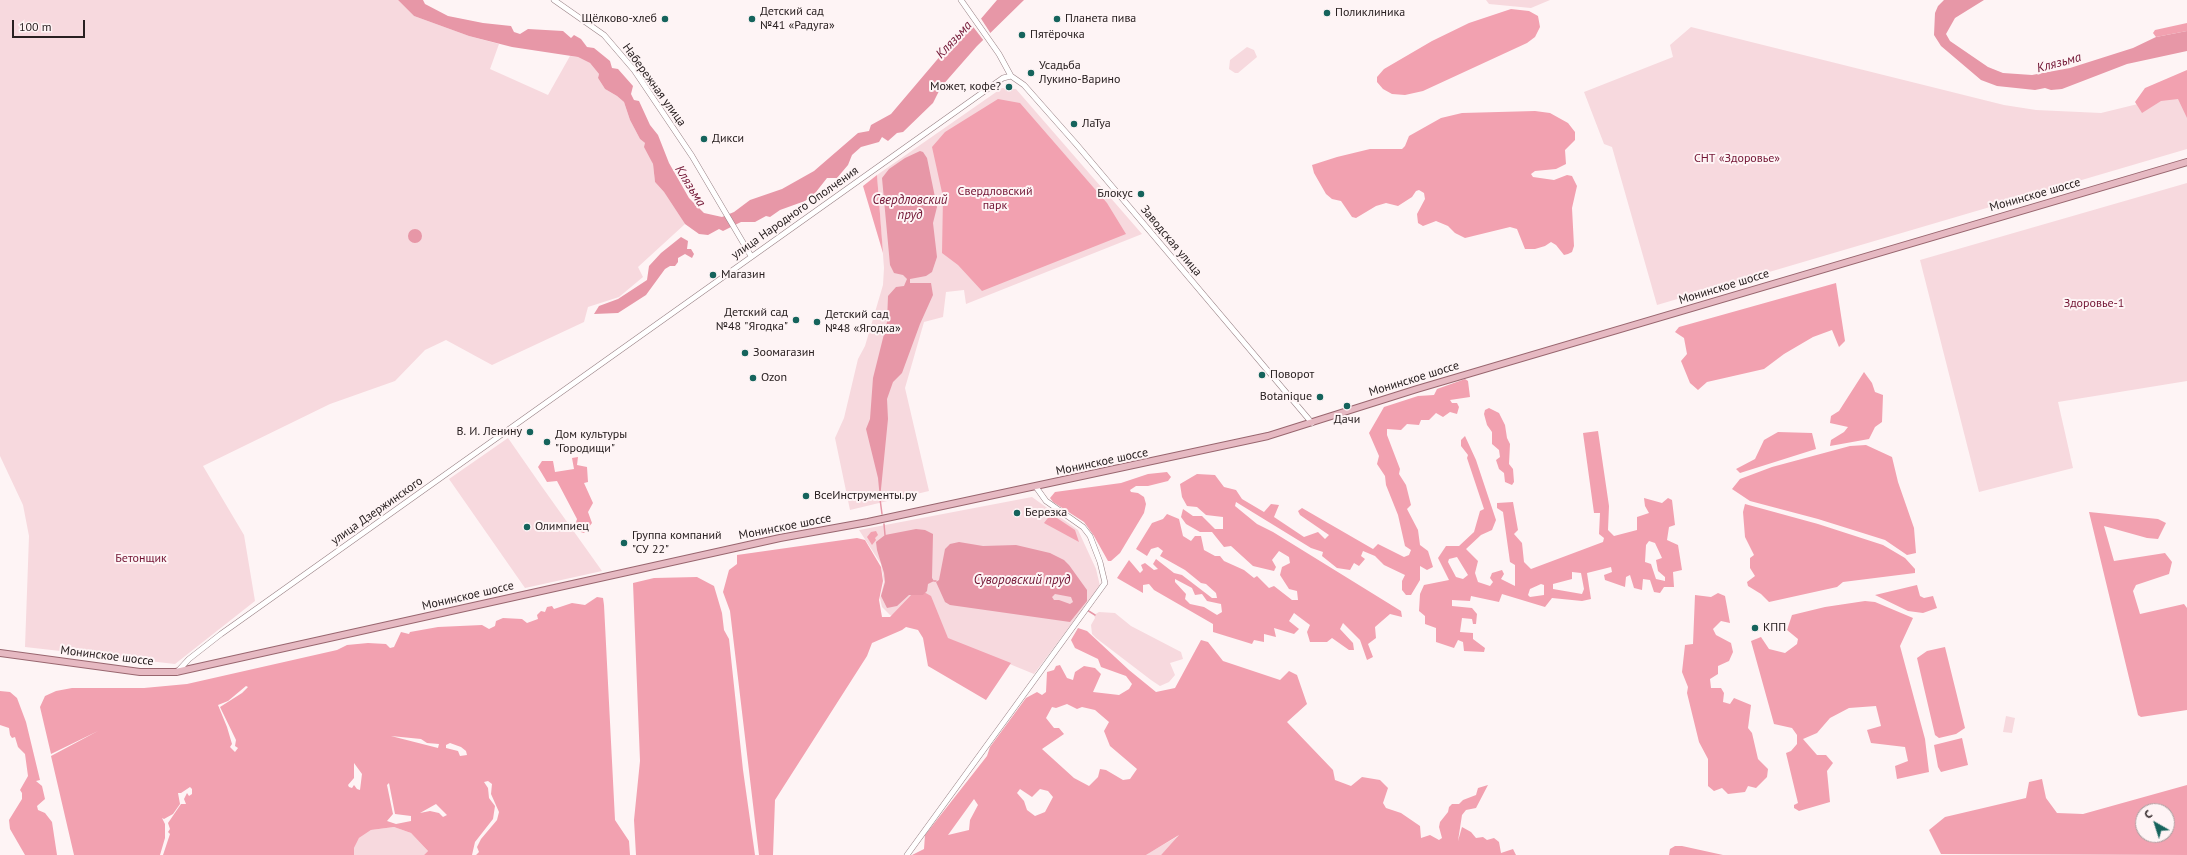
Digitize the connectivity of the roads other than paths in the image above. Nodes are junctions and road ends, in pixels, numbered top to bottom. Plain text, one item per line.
1 (554, 0) edge
2 (962, 1) edge
3 (1011, 76) junction
4 (2187, 162) edge
5 (751, 256) junction
6 (592, 370) joint
7 (1312, 423) junction
8 (1036, 487) junction
9 (0, 653) edge
10 (195, 654) junction
11 (194, 669) junction
12 (176, 672) junction
13 (907, 855) edge

1 - 5 street, Набережная улица
2 - 3 street
3 - 5 street, улица Народного Ополчения
3 - 7 street, Заводская улица
4 - 7 main road, Монинское шоссе
5 - 6 street, улица Народного Ополчения
6 - 10 street, улица Дзержинского
7 - 8 main road, Монинское шоссе
8 - 11 main road, Монинское шоссе
8 - 13 street
9 - 12 main road, Монинское шоссе
10 - 11 street
10 - 12 street, улица Дзержинского
11 - 12 main road, Монинское шоссе

